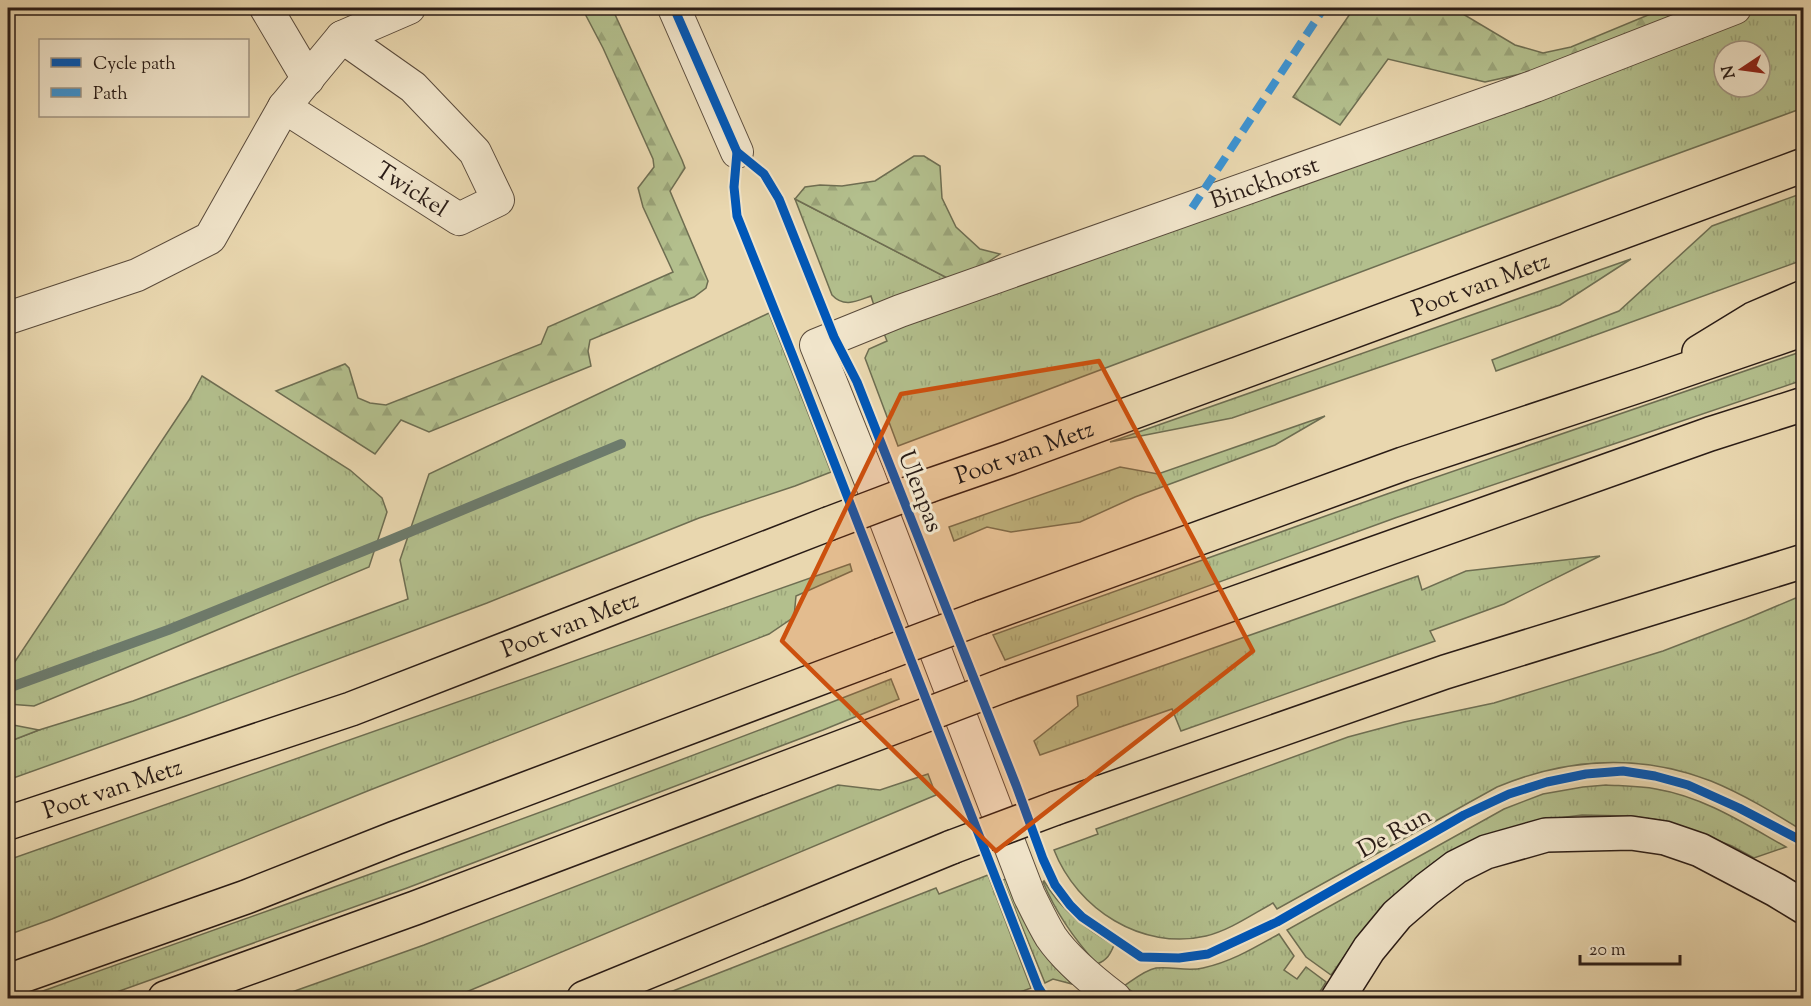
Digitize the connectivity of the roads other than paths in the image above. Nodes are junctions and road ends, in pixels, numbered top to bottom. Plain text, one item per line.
1 (266, 8) edge
2 (409, 8) edge
3 (674, 8) edge
4 (1735, 8) edge
5 (342, 37) junction
6 (308, 79) junction
7 (284, 107) junction
8 (737, 152) dead end
9 (1803, 165) edge
10 (1803, 297) edge
11 (8, 318) edge
12 (1803, 329) edge
13 (816, 345) joint
14 (1647, 384) junction
15 (1803, 404) edge
16 (1803, 561) edge
17 (8, 824) edge
18 (1803, 907) edge
19 (8, 981) edge
20 (165, 999) edge
21 (584, 999) edge
22 (1115, 999) edge
23 (1338, 999) edge

1 - 6 street
2 - 5 street
3 - 8 street
4 - 13 street, Binckhorst
5 - 6 street
5 - 7 street, Twickel
6 - 7 street
7 - 11 street
9 - 17 highway, Poot van Metz, bridge
10 - 14 highway
12 - 14 highway
13 - 22 street, Ulenpas
14 - 19 highway, bridge
15 - 20 highway, bridge
16 - 21 highway, bridge
18 - 23 street

